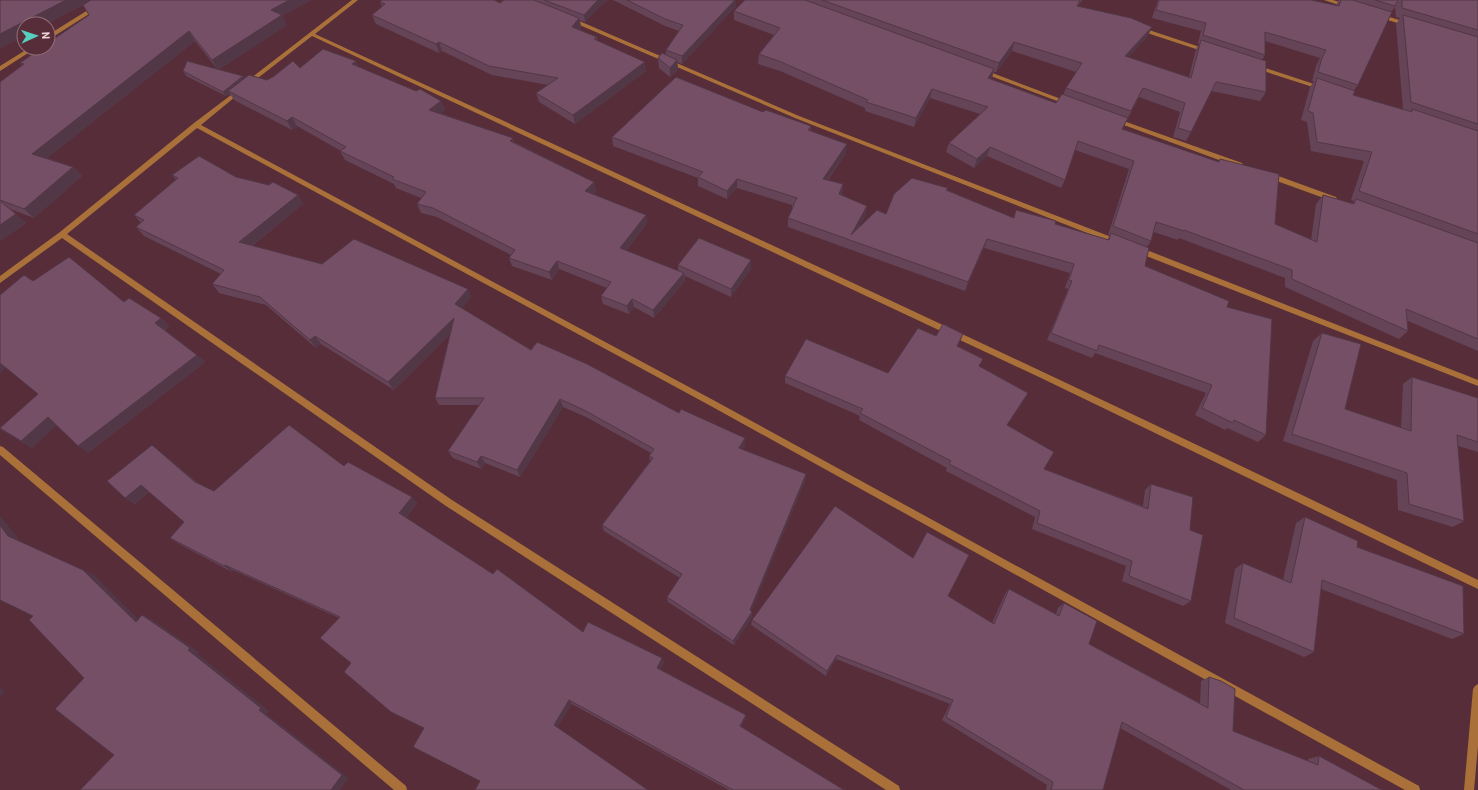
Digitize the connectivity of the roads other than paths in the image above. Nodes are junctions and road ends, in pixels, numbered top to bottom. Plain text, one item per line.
1 (108, 0) edge
2 (355, 0) edge
3 (1327, 0) edge
4 (1358, 9) edge
5 (1373, 14) edge
6 (561, 16) edge
7 (1410, 25) edge
8 (1134, 26) edge
9 (56, 33) edge
10 (311, 34) junction
11 (1216, 54) edge
12 (20, 56) edge
13 (1246, 63) edge
14 (971, 68) edge
15 (0, 69) edge
16 (1328, 90) edge
17 (1075, 105) edge
18 (1111, 119) edge
19 (196, 125) junction
20 (1245, 167) edge
21 (1260, 173) edge
22 (1343, 202) edge
23 (62, 234) junction
24 (1123, 244) edge
25 (1130, 247) edge
26 (0, 280) edge
27 (1478, 383) edge
28 (0, 450) edge
29 (1478, 585) edge
30 (1478, 689) edge
31 (402, 790) edge
32 (895, 790) edge
33 (1415, 790) edge
34 (1469, 790) edge

1 - 9 street
2 - 10 street
3 - 4 street
5 - 7 street
6 - 24 street
8 - 11 street
10 - 19 street
10 - 29 street
12 - 15 street
13 - 16 street
14 - 17 street
18 - 20 street
19 - 23 street
19 - 33 street
21 - 22 street
23 - 26 street
23 - 32 street
25 - 27 street
28 - 31 street
30 - 34 street

